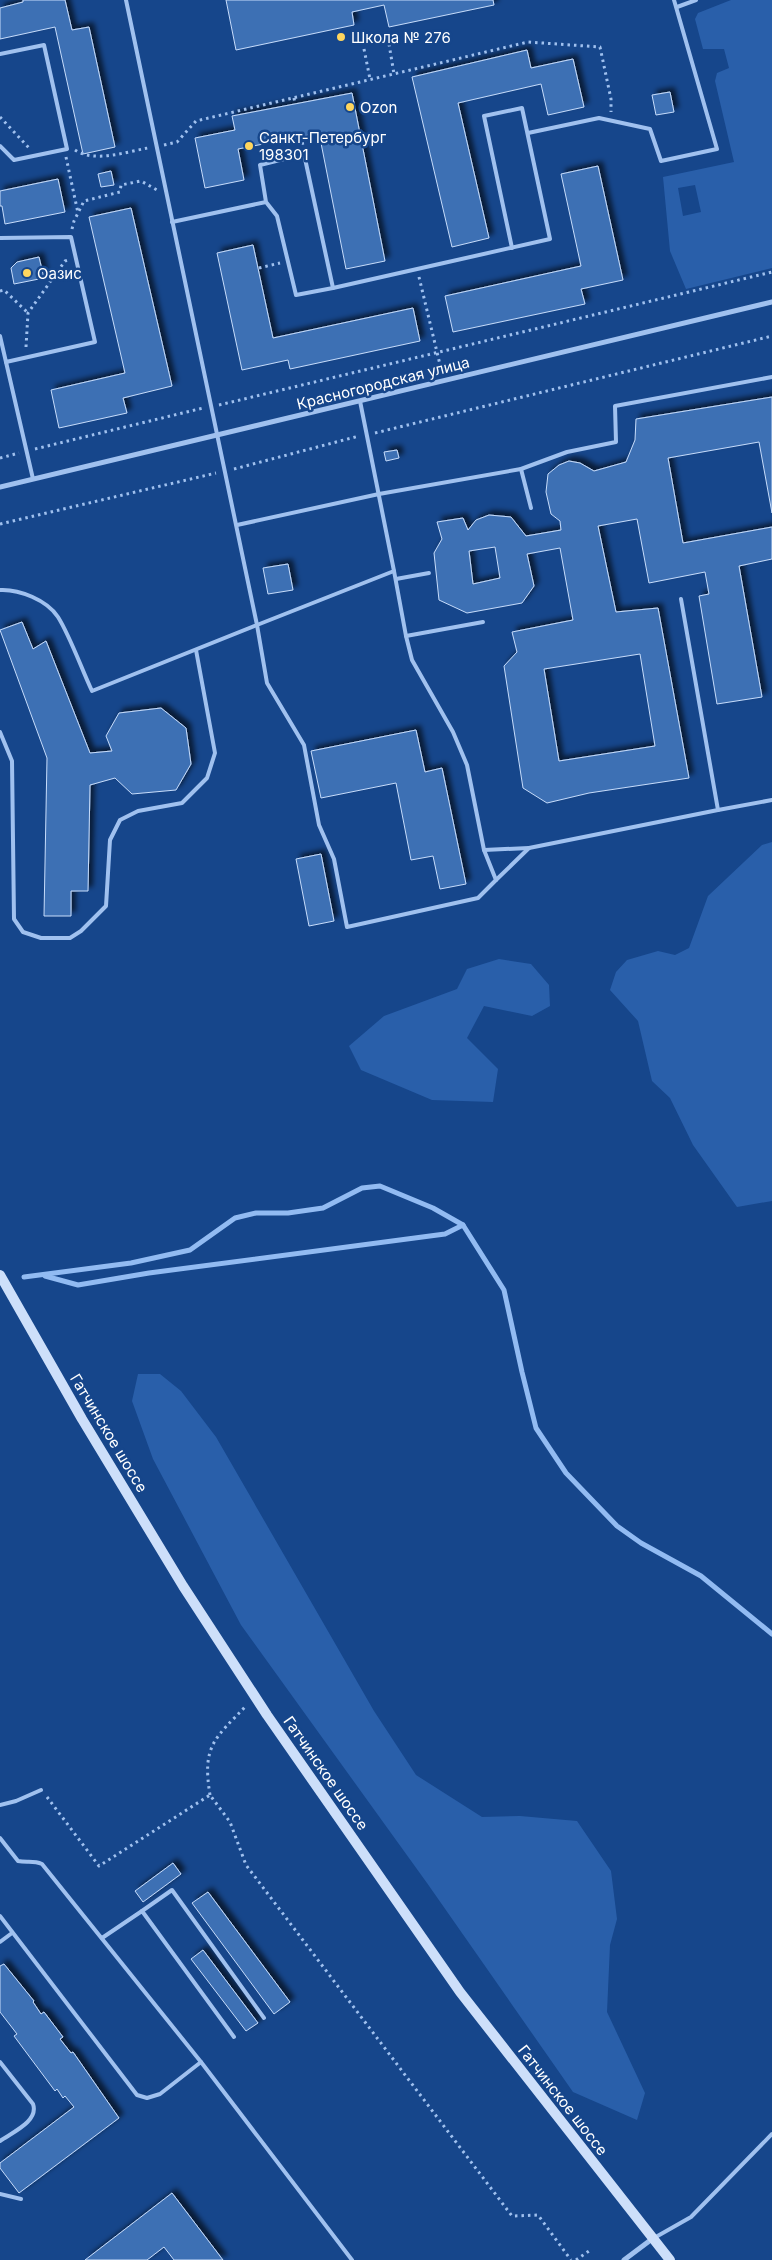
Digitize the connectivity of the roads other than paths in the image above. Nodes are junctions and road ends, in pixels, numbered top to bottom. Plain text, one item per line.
1 (126, 0) edge
2 (674, 0) edge
3 (696, 0) edge
4 (678, 7) junction
5 (0, 54) edge
6 (528, 133) junction
7 (0, 146) edge
8 (266, 202) junction
9 (172, 222) junction
10 (0, 238) edge
11 (512, 248) junction
12 (333, 288) junction
13 (772, 302) edge
14 (0, 336) edge
15 (6, 362) junction
16 (772, 377) edge
17 (360, 401) junction
18 (218, 436) junction
19 (520, 469) junction
20 (33, 479) junction
21 (0, 487) edge
22 (379, 494) junction
23 (531, 508) dead end
24 (237, 525) junction
25 (394, 571) junction
26 (429, 573) dead end
27 (396, 579) junction
28 (0, 590) edge
29 (681, 599) dead end
30 (483, 622) dead end
31 (257, 625) junction
32 (406, 636) junction
33 (196, 650) junction
34 (0, 732) edge
35 (772, 800) edge
36 (718, 810) junction
37 (529, 848) junction
38 (484, 850) junction
39 (496, 880) junction
40 (0, 1275) edge
41 (41, 1790) road end
42 (0, 1805) edge
43 (0, 1838) edge
44 (142, 1910) junction
45 (0, 1916) edge
46 (12, 1933) junction
47 (102, 1938) junction
48 (0, 1942) edge
49 (264, 2018) dead end
50 (234, 2037) dead end
51 (0, 2062) edge
52 (201, 2062) junction
53 (772, 2134) edge
54 (0, 2141) edge
55 (0, 2194) edge
56 (21, 2199) dead end
57 (652, 2239) junction
58 (352, 2260) edge
59 (624, 2260) edge
60 (670, 2260) edge

1 - 9 lane
2 - 4 lane
3 - 4 lane
4 - 6 lane
5 - 7 lane
6 - 11 lane
6 - 11 lane
8 - 9 lane
8 - 12 lane
8 - 12 lane
9 - 18 lane
10 - 15 lane
11 - 12 lane
13 - 17 street, Красногородская улица
14 - 15 lane
15 - 20 lane
16 - 19 lane
17 - 18 street, Красногородская улица
17 - 22 lane
18 - 20 street, Красногородская улица
18 - 24 lane
19 - 22 lane
19 - 23 lane
20 - 21 street, Красногородская улица
22 - 24 lane
22 - 25 lane
24 - 31 lane
25 - 27 lane
25 - 31 lane
26 - 27 lane
27 - 32 lane
28 - 33 lane
29 - 36 lane
30 - 32 lane
31 - 33 lane
31 - 39 lane
32 - 38 lane
33 - 34 lane
35 - 36 lane
36 - 37 lane
37 - 38 lane
37 - 39 lane
38 - 39 lane
40 - 57 main road, Гатчинское шоссе
41 - 42 lane
43 - 47 lane
44 - 47 lane
44 - 49 lane
44 - 50 lane
45 - 46 lane
46 - 48 lane
46 - 52 lane
47 - 52 lane
51 - 54 lane
52 - 58 lane
53 - 57 lane
55 - 56 lane
57 - 59 street
57 - 60 main road, Гатчинское шоссе

